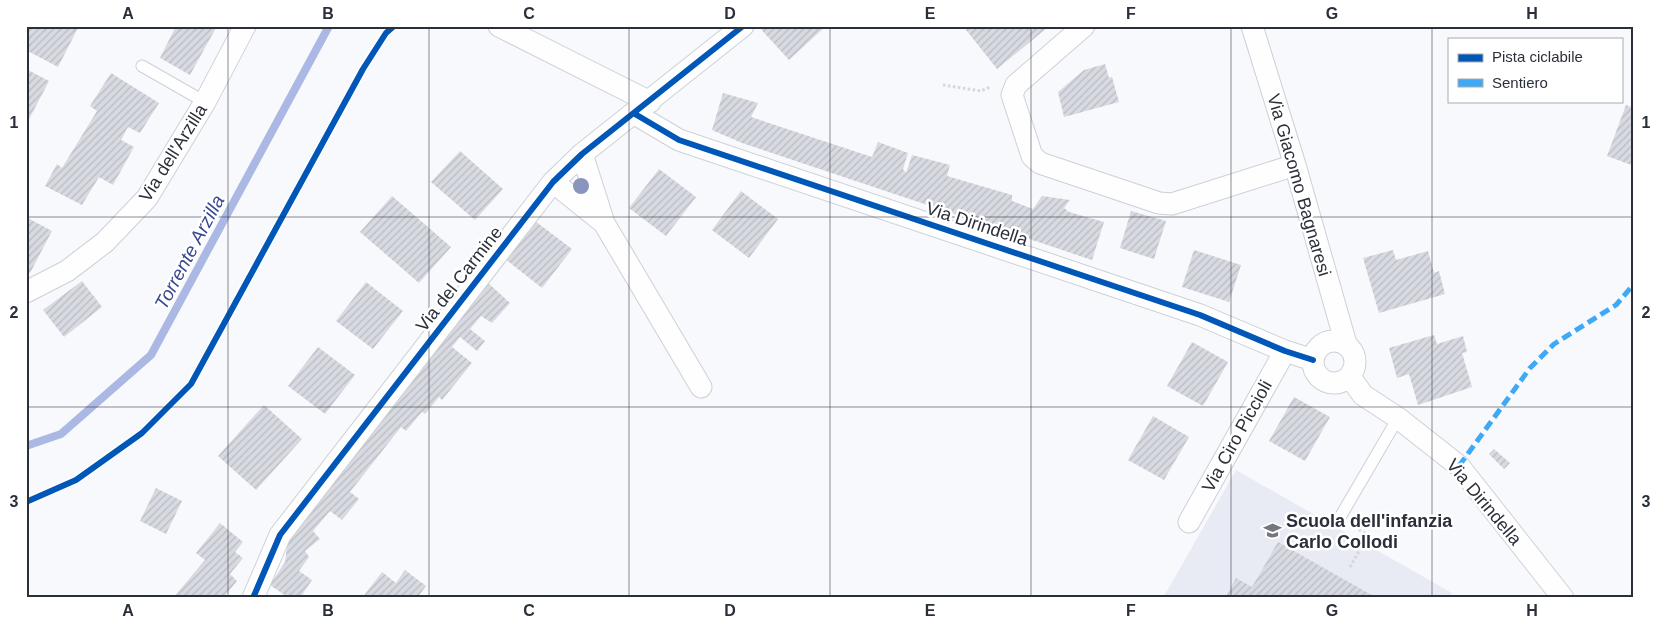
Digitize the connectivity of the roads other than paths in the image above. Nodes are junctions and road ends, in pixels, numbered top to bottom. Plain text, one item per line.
1 (245, 26) edge
2 (499, 26) edge
3 (743, 26) edge
4 (1084, 26) edge
5 (1252, 26) edge
6 (142, 66) dead end
7 (205, 102) junction
8 (642, 108) junction
9 (582, 154) junction
10 (1295, 165) junction
11 (553, 182) junction
12 (604, 223) junction
13 (26, 292) edge
14 (1346, 344) junction
15 (1285, 351) junction
16 (1313, 360) junction
17 (1350, 377) junction
18 (701, 387) dead end
19 (1398, 418) junction
20 (1340, 518) road end
21 (1189, 522) dead end
22 (253, 598) edge
23 (1563, 598) edge

1 - 7 street, Via dell'Arzilla
2 - 8 street, Via Dirindella
3 - 8 street, Via del Carmine
4 - 10 street
5 - 10 street, Via Giacomo Bagnaresi
6 - 7 lane
7 - 13 street, Via dell'Arzilla
8 - 9 street, Via del Carmine
8 - 15 street, Via Dirindella
9 - 11 street, Via del Carmine
9 - 12 street
10 - 14 street, Via Giacomo Bagnaresi
11 - 12 street
11 - 22 street, Via del Carmine
12 - 18 street
14 - 16 street
14 - 17 street
15 - 16 street, Via Dirindella
15 - 21 street, Via Ciro Piccioli
16 - 17 street
17 - 19 street, Via Dirindella
19 - 20 lane
19 - 23 street, Via Dirindella

